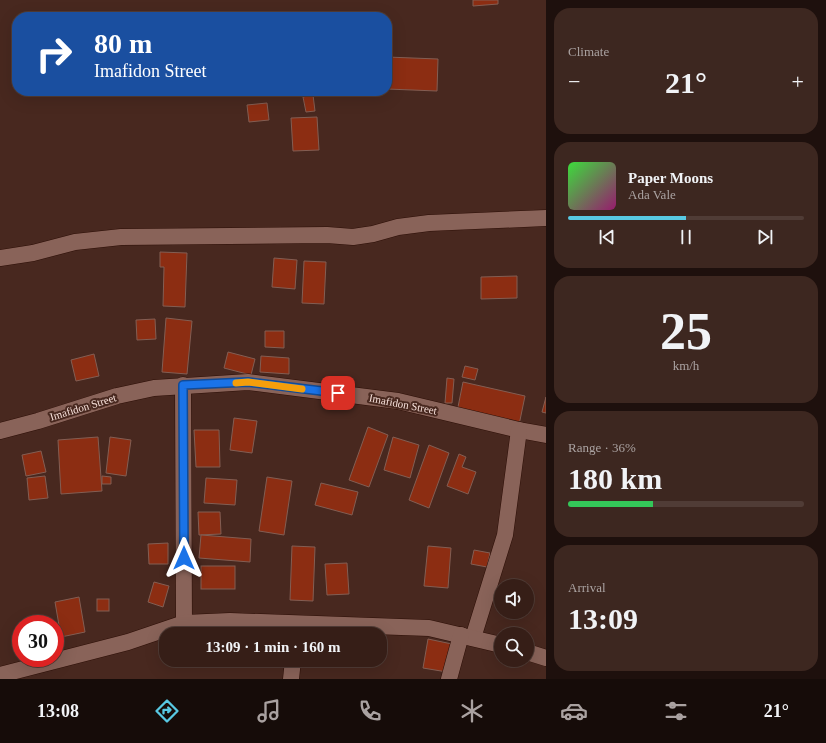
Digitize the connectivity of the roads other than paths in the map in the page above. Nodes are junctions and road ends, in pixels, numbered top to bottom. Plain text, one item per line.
1 (546, 218) edge
2 (0, 258) edge
3 (183, 385) junction
4 (519, 430) junction
5 (0, 431) edge
6 (546, 435) edge
7 (184, 623) junction
8 (280, 627) edge
9 (387, 628) edge
10 (467, 636) junction
11 (494, 643) edge
12 (534, 654) edge
13 (546, 658) edge
14 (293, 667) edge
15 (0, 675) edge
16 (291, 679) edge
17 (449, 679) edge

1 - 2 street
3 - 4 street, Imafidon Street
3 - 5 street, Imafidon Street
3 - 7 street
4 - 6 street, Imafidon Street
4 - 10 street
7 - 8 street
7 - 15 street
9 - 10 street
10 - 11 street
10 - 17 street
12 - 13 street
14 - 16 street

